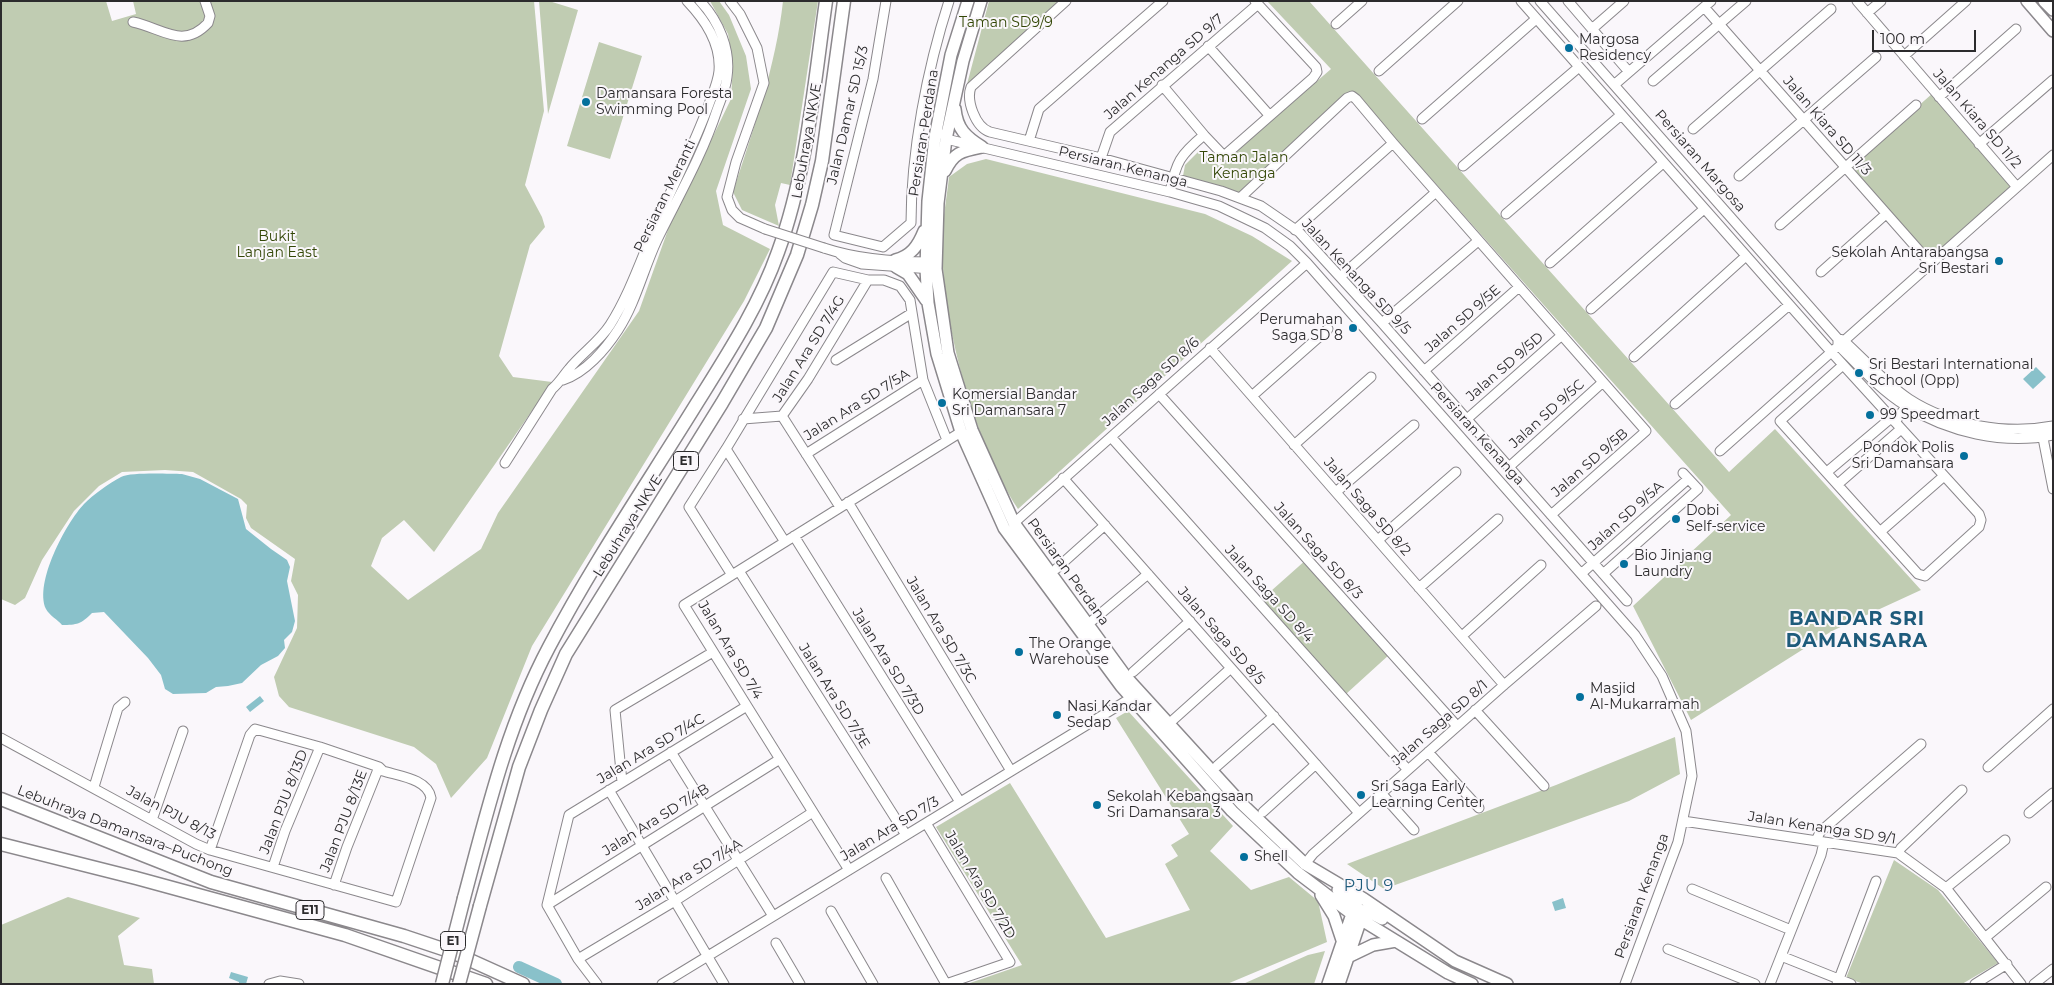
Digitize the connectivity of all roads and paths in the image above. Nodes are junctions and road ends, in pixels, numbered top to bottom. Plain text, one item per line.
1 (205, 1) edge
2 (687, 1) edge
3 (700, 1) edge
4 (730, 1) edge
5 (826, 1) edge
6 (844, 1) edge
7 (886, 1) edge
8 (949, 1) edge
9 (968, 1) edge
10 (981, 1) edge
11 (1066, 1) edge
12 (1163, 1) edge
13 (1362, 1) edge
14 (1458, 1) edge
15 (1521, 1) edge
16 (1540, 1) edge
17 (1568, 1) edge
18 (1624, 1) edge
19 (1746, 1) edge
20 (1857, 1) edge
21 (1881, 1) edge
22 (1966, 1) edge
23 (2027, 1) edge
24 (2044, 1) edge
25 (1256, 3) edge
26 (1708, 4) edge
27 (1831, 9) dead end
28 (2053, 10) edge
29 (1867, 13) junction
30 (1536, 19) junction
31 (133, 22) dead end
32 (1336, 24) dead end
33 (1720, 24) junction
34 (1592, 29) junction
35 (2016, 29) dead end
36 (2053, 31) edge
37 (1208, 46) junction
38 (1904, 56) junction
39 (1876, 57) dead end
40 (1579, 67) junction
41 (1379, 71) dead end
42 (1761, 71) junction
43 (1629, 72) junction
44 (2053, 80) edge
45 (1653, 81) dead end
46 (1162, 85) junction
47 (1614, 85) junction
48 (1939, 97) junction
49 (954, 102) junction
50 (1916, 105) dead end
51 (1621, 115) junction
52 (939, 116) junction
53 (1270, 116) junction
54 (1422, 119) dead end
55 (1804, 120) junction
56 (1693, 129) dead end
57 (1204, 136) junction
58 (946, 139) junction
59 (1029, 141) junction
60 (1393, 143) junction
61 (1979, 144) junction
62 (982, 147) junction
63 (2053, 155) edge
64 (933, 158) junction
65 (1101, 158) junction
66 (1663, 163) junction
67 (1463, 166) dead end
68 (1845, 167) junction
69 (1739, 176) dead end
70 (1173, 177) junction
71 (941, 180) junction
72 (2017, 187) junction
73 (1170, 192) junction
74 (1436, 192) junction
75 (1240, 198) junction
76 (673, 200) junction
77 (1704, 209) junction
78 (1506, 214) dead end
79 (1886, 214) junction
80 (1780, 224) dead end
81 (927, 226) junction
82 (1295, 230) junction
83 (1478, 240) junction
84 (1746, 256) junction
85 (896, 263) junction
86 (1307, 263) junction
87 (1550, 263) dead end
88 (1930, 263) junction
89 (931, 266) junction
90 (1821, 272) dead end
91 (1340, 277) junction
92 (868, 280) junction
93 (1520, 287) junction
94 (928, 303) junction
95 (1789, 304) junction
96 (1591, 309) dead end
97 (912, 313) junction
98 (1382, 323) junction
99 (1328, 329) dead end
100 (1562, 335) junction
101 (1840, 341) junction
102 (1210, 348) junction
103 (1831, 352) junction
104 (1634, 357) dead end
105 (836, 360) dead end
106 (1843, 365) junction
107 (1424, 371) junction
108 (1371, 377) dead end
109 (924, 380) junction
110 (1603, 382) junction
111 (1158, 394) junction
112 (1252, 396) junction
113 (1908, 403) junction
114 (1676, 404) dead end
115 (782, 416) junction
116 (743, 419) junction
117 (1467, 419) junction
118 (1896, 423) junction
119 (1414, 425) dead end
120 (2053, 426) edge
121 (961, 432) junction
122 (2042, 433) junction
123 (2053, 435) edge
124 (1111, 437) junction
125 (947, 440) junction
126 (1294, 444) junction
127 (726, 449) junction
128 (1720, 450) dead end
129 (806, 454) junction
130 (505, 463) dead end
131 (1509, 467) junction
132 (1456, 472) dead end
133 (1828, 472) junction
134 (1944, 476) junction
135 (1063, 478) junction
136 (1838, 484) junction
137 (2053, 489) edge
138 (1336, 492) junction
139 (844, 505) junction
140 (1551, 515) junction
141 (1498, 519) dead end
142 (1014, 523) junction
143 (1105, 525) junction
144 (1880, 531) junction
145 (794, 536) junction
146 (1378, 540) junction
147 (785, 542) junction
148 (1594, 563) junction
149 (1541, 565) dead end
150 (1056, 569) dead end
151 (736, 573) junction
152 (1582, 573) junction
153 (1148, 574) junction
154 (1603, 574) junction
155 (1419, 588) junction
156 (1596, 589) junction
157 (1627, 601) dead end
158 (1596, 606) junction
159 (1616, 612) junction
160 (1093, 620) dead end
161 (1190, 621) junction
162 (1462, 636) junction
163 (1103, 646) junction
164 (714, 652) junction
165 (1231, 668) junction
166 (1134, 672) dead end
167 (1504, 685) junction
168 (1131, 698) junction
169 (125, 702) dead end
170 (747, 706) junction
171 (2053, 709) edge
172 (1475, 710) junction
173 (1274, 716) junction
174 (1173, 724) junction
175 (1457, 726) junction
176 (183, 731) dead end
177 (1, 738) edge
178 (1921, 744) dead end
179 (320, 747) junction
180 (671, 752) junction
181 (1428, 752) junction
182 (780, 759) junction
183 (1316, 764) junction
184 (1217, 766) dead end
185 (379, 767) junction
186 (1988, 767) dead end
187 (1408, 770) junction
188 (1011, 771) junction
189 (622, 782) junction
190 (1544, 786) dead end
191 (94, 788) junction
192 (609, 790) junction
193 (1962, 790) dead end
194 (1381, 793) junction
195 (2053, 794) edge
196 (1, 799) edge
197 (960, 802) junction
198 (704, 806) junction
199 (1479, 808) dead end
200 (813, 812) junction
201 (1263, 812) dead end
202 (1359, 813) junction
203 (2030, 813) dead end
204 (152, 820) junction
205 (1683, 821) junction
206 (926, 823) junction
207 (1414, 830) dead end
208 (906, 835) junction
209 (2005, 840) dead end
210 (1820, 841) junction
211 (1, 844) edge
212 (642, 845) junction
213 (210, 850) junction
214 (1898, 853) junction
215 (738, 860) junction
216 (1306, 864) junction
217 (273, 867) junction
218 (849, 870) junction
219 (886, 878) dead end
220 (1876, 881) dead end
221 (1313, 884) junction
222 (334, 885) junction
223 (2046, 887) dead end
224 (1946, 888) junction
225 (1692, 890) dead end
226 (675, 901) junction
227 (547, 905) junction
228 (831, 911) dead end
229 (1358, 914) junction
230 (773, 916) junction
231 (1791, 930) junction
232 (1986, 937) junction
233 (1342, 940) junction
234 (1396, 941) junction
235 (776, 943) dead end
236 (1668, 949) dead end
237 (1439, 950) junction
238 (708, 956) junction
239 (1780, 956) junction
240 (1348, 957) junction
241 (578, 959) junction
242 (2007, 964) junction
243 (2053, 969) edge
244 (1838, 981) edge
245 (269, 984) edge
246 (299, 984) edge
247 (442, 984) edge
248 (459, 984) edge
249 (486, 984) edge
250 (523, 984) edge
251 (597, 984) edge
252 (662, 984) edge
253 (724, 984) edge
254 (800, 984) edge
255 (873, 984) edge
256 (946, 984) edge
257 (1328, 984) edge
258 (1339, 984) edge
259 (1472, 984) edge
260 (1507, 984) edge
261 (1625, 984) edge
262 (1755, 984) edge
263 (1770, 984) edge
264 (1852, 984) edge
265 (1975, 984) edge
266 (2021, 984) edge
267 (2034, 984) edge

1 - 31 street
2 - 76 street, Persiaran Meranti
3 - 76 street, Persiaran Meranti
4 - 85 street, bridge
5 - 247 highway, Lebuhraya NKVE / E1, bridge
6 - 248 highway, Lebuhraya NKVE / E1, bridge
7 - 8 street, Jalan Damar SD 15/3
9 - 52 main road, Persiaran Perdana
10 - 49 main road, Persiaran Perdana
11 - 59 street, Jalan Kenanga SD 9/5
12 - 59 street
13 - 32 street
14 - 41 street
15 - 30 street
16 - 47 street, Persiaran Margosa
17 - 34 street
18 - 34 street
19 - 33 street
20 - 29 street, Jalan Kiara SD 11/2
21 - 29 street
22 - 38 street
23 - 36 main road
24 - 28 main road
25 - 37 street, Jalan Kenanga SD 9/7
25 - 53 street
26 - 33 street, Jalan Kiara SD 11/3
26 - 43 street
27 - 42 street
29 - 38 street, Jalan Kiara SD 11/2
30 - 40 street
30 - 54 street
33 - 42 street, Jalan Kiara SD 11/3
33 - 45 street
34 - 43 street
35 - 48 street
37 - 46 street, Jalan Kenanga SD 9/7
37 - 53 street
38 - 48 street, Jalan Kiara SD 11/2
39 - 55 street
40 - 51 street
40 - 67 street
42 - 55 street, Jalan Kiara SD 11/3
42 - 56 street
43 - 47 street
44 - 61 street
46 - 57 street
46 - 65 street, Jalan Kenanga SD 9/7
47 - 101 street, Persiaran Margosa
48 - 61 street, Jalan Kiara SD 11/2
49 - 58 main road, Persiaran Perdana
49 - 62 main road
50 - 68 street
51 - 66 street
51 - 78 street
52 - 58 street
52 - 64 main road, Persiaran Perdana
53 - 57 street
55 - 68 street, Jalan Kiara SD 11/3
55 - 69 street
57 - 70 street
58 - 62 street, Persiaran Kenanga
58 - 64 street
58 - 71 main road, Persiaran Perdana
59 - 65 street, Jalan Kenanga SD 9/5
60 - 74 street
60 - 75 street
60 - 82 street
61 - 72 street, Jalan Kiara SD 11/2
62 - 71 main road
62 - 73 street, Persiaran Kenanga
63 - 72 street
64 - 81 main road, Persiaran Perdana
65 - 70 street, Jalan Kenanga SD 9/5
66 - 77 street
66 - 87 street
68 - 79 street, Jalan Kiara SD 11/3
68 - 80 street
70 - 73 street
70 - 75 street, Jalan Kenanga SD 9/5
71 - 89 main road, Persiaran Perdana
72 - 88 street
73 - 86 street, Persiaran Kenanga
74 - 83 street
74 - 91 street
75 - 82 street, Jalan Kenanga SD 9/5
76 - 130 street, Persiaran Meranti
77 - 84 street
77 - 96 street
79 - 88 street, Jalan Kiara SD 11/3
79 - 90 street
81 - 85 main road
81 - 89 main road, Persiaran Perdana
82 - 91 street, Jalan Kenanga SD 9/5
83 - 93 street
83 - 98 street
84 - 95 street
84 - 104 street
85 - 89 street
85 - 94 main road
86 - 102 street, Jalan Saga SD 8/6
86 - 152 street, Persiaran Kenanga
88 - 101 street
89 - 94 main road, Persiaran Perdana
89 - 142 main road, Persiaran Perdana
91 - 98 street, Jalan Kenanga SD 9/5
92 - 97 street
92 - 115 street, Jalan Ara SD 7/4G
92 - 116 street
93 - 100 street
93 - 107 street, Jalan SD 9/5E
94 - 121 main road, Persiaran Perdana
95 - 103 street
95 - 114 street
97 - 105 street
97 - 109 street
98 - 107 street, Jalan Kenanga SD 9/5
99 - 112 street
100 - 110 street
100 - 117 street, Jalan SD 9/5D
101 - 103 street
101 - 113 street, Persiaran Margosa
102 - 111 street, Jalan Saga SD 8/6
102 - 112 street, Jalan Saga SD 8/2
103 - 106 street
103 - 128 street
106 - 118 street
106 - 133 street
107 - 117 street, Jalan Kenanga SD 9/5
108 - 126 street
109 - 125 street
109 - 129 street, Jalan Ara SD 7/5A
110 - 131 street, Jalan SD 9/5C
110 - 140 street, Jalan SD 9/5B
111 - 124 street, Jalan Saga SD 8/6
111 - 175 street, Jalan Saga SD 8/3
112 - 126 street, Jalan Saga SD 8/2
113 - 118 street
113 - 122 street, Persiaran Margosa
115 - 116 street
115 - 129 street, Jalan Ara SD 7/4G
116 - 127 street
117 - 131 street, Jalan Kenanga SD 9/5
118 - 133 street
118 - 134 street
118 - 136 street
119 - 138 street
120 - 122 street, Persiaran Margosa
121 - 125 street, Jalan Ara SD 7/4
121 - 168 main road, Persiaran Perdana
122 - 123 street, Persiaran Margosa
122 - 137 street
124 - 135 street, Jalan Saga SD 8/6
124 - 187 street, Jalan Saga SD 8/4
125 - 139 street, Jalan Ara SD 7/4
126 - 138 street, Jalan Saga SD 8/2
127 - 147 street
127 - 151 street, Jalan Ara SD 7/3E
129 - 139 street, Jalan Ara SD 7/4G
131 - 140 street, Jalan Kenanga SD 9/5
132 - 146 street
133 - 136 street
134 - 144 street
134 - 144 street
135 - 142 street, Jalan Saga SD 8/6
135 - 143 street, Jalan Saga SD 8/5
136 - 144 street
138 - 146 street, Jalan Saga SD 8/2
139 - 145 street, Jalan Ara SD 7/4
139 - 188 street, Jalan Ara SD 7/3C
140 - 148 street, Jalan Kenanga SD 9/5
141 - 155 street
142 - 163 main road, Persiaran Perdana
143 - 150 street
143 - 153 street, Jalan Saga SD 8/5
145 - 147 street, Jalan Ara SD 7/4
145 - 197 street, Jalan Ara SD 7/3D
146 - 155 street, Jalan Saga SD 8/2
147 - 151 street, Jalan Ara SD 7/4
148 - 152 street, Jalan SD 9/5A
148 - 154 street, Jalan Kenanga SD 9/5
148 - 154 street, Jalan SD 9/5A
149 - 162 street
151 - 164 street, Jalan Ara SD 7/4
151 - 208 street, Jalan Ara SD 7/3E
152 - 156 street, Persiaran Kenanga
153 - 160 street
153 - 161 street, Jalan Saga SD 8/5
154 - 157 street, Jalan Kenanga SD 9/5
155 - 162 street, Jalan Saga SD 8/2
156 - 158 street
156 - 159 street, Persiaran Kenanga
158 - 159 street
158 - 167 street, Jalan Saga SD 8/1
159 - 205 street, Persiaran Kenanga
161 - 165 street, Jalan Saga SD 8/5
161 - 166 street
162 - 167 street, Jalan Saga SD 8/2
163 - 168 main road
163 - 174 main road, Persiaran Perdana
164 - 170 street, Jalan Ara SD 7/4
164 - 189 street
165 - 173 street, Jalan Saga SD 8/5
165 - 174 street
167 - 172 street, Jalan Saga SD 8/1
168 - 174 main road
168 - 188 street, Jalan Ara SD 7/3
168 - 221 main road, Persiaran Perdana
169 - 191 street
170 - 180 street, Jalan Ara SD 7/4C
170 - 182 street, Jalan Ara SD 7/4
171 - 186 street
172 - 175 street, Jalan Saga SD 8/1
172 - 190 street
173 - 183 street, Jalan Saga SD 8/5
173 - 184 street
174 - 216 main road, Persiaran Perdana
175 - 181 street, Jalan Saga SD 8/1
176 - 204 street
177 - 191 street, Jalan PJU 8/13
178 - 210 street
179 - 185 street
179 - 213 street
179 - 217 street, Jalan PJU 8/13D
180 - 189 street, Jalan Ara SD 7/4C
180 - 198 street
181 - 187 street, Jalan Saga SD 8/1
181 - 199 street
182 - 198 street, Jalan Ara SD 7/4B
182 - 200 street, Jalan Ara SD 7/4
183 - 201 street
183 - 202 street, Jalan Saga SD 8/5
185 - 222 street, Jalan PJU 8/13E
185 - 222 street, Jalan PJU 8/13
187 - 194 street, Jalan Saga SD 8/1
188 - 197 street, Jalan Ara SD 7/3
189 - 192 street, Jalan Ara SD 7/4C
191 - 204 street, Jalan PJU 8/13
192 - 212 street
192 - 227 street, Jalan Ara SD 7/4C
193 - 214 street
194 - 202 street, Jalan Saga SD 8/1
194 - 207 street
195 - 203 street
196 - 250 highway, Lebuhraya Damansara–Puchong / E11
197 - 206 street, Jalan Ara SD 7/3
198 - 212 street, Jalan Ara SD 7/4B
198 - 215 street
200 - 215 street, Jalan Ara SD 7/4A
200 - 218 street, Jalan Ara SD 7/4
202 - 216 street, Jalan Saga SD 8/1
204 - 213 street, Jalan PJU 8/13
205 - 210 street, Jalan Kenanga SD 9/1
205 - 261 street, Persiaran Kenanga
206 - 208 street, Jalan Ara SD 7/3
206 - 256 street, Jalan Ara SD 7/2D
208 - 218 street, Jalan Ara SD 7/3
209 - 224 street
210 - 214 street, Jalan Kenanga SD 9/1
210 - 231 street
211 - 249 highway, E11
212 - 226 street
212 - 227 street, Jalan Ara SD 7/4B
213 - 217 street, Jalan PJU 8/13
214 - 224 street, Jalan Kenanga SD 9/1
215 - 226 street, Jalan Ara SD 7/4A
215 - 230 street
216 - 229 main road
216 - 237 main road, Persiaran Perdana
217 - 222 street, Jalan PJU 8/13
218 - 230 street, Jalan Ara SD 7/3
219 - 256 street
220 - 244 street
221 - 229 main road, Persiaran Perdana
221 - 233 main road
223 - 232 street
224 - 232 street, Jalan Kenanga SD 9/1
225 - 231 street
226 - 238 street
226 - 241 street, Jalan Ara SD 7/4A
227 - 241 street
228 - 255 street
229 - 233 main road
229 - 234 main road, Persiaran Perdana
229 - 237 main road
229 - 240 main road
230 - 238 street, Jalan Ara SD 7/3
231 - 239 street
232 - 242 street, Jalan Kenanga SD 9/1
233 - 257 main road
234 - 240 main road
234 - 259 main road, Persiaran Perdana
235 - 254 street
236 - 262 street
237 - 260 main road, Persiaran Perdana
238 - 252 street, Jalan Ara SD 7/3
238 - 253 street
239 - 244 street
239 - 263 street
240 - 258 main road
241 - 251 street
242 - 265 street
242 - 266 street, Jalan Kenanga SD 9/1
243 - 267 street
244 - 264 street
245 - 246 street

